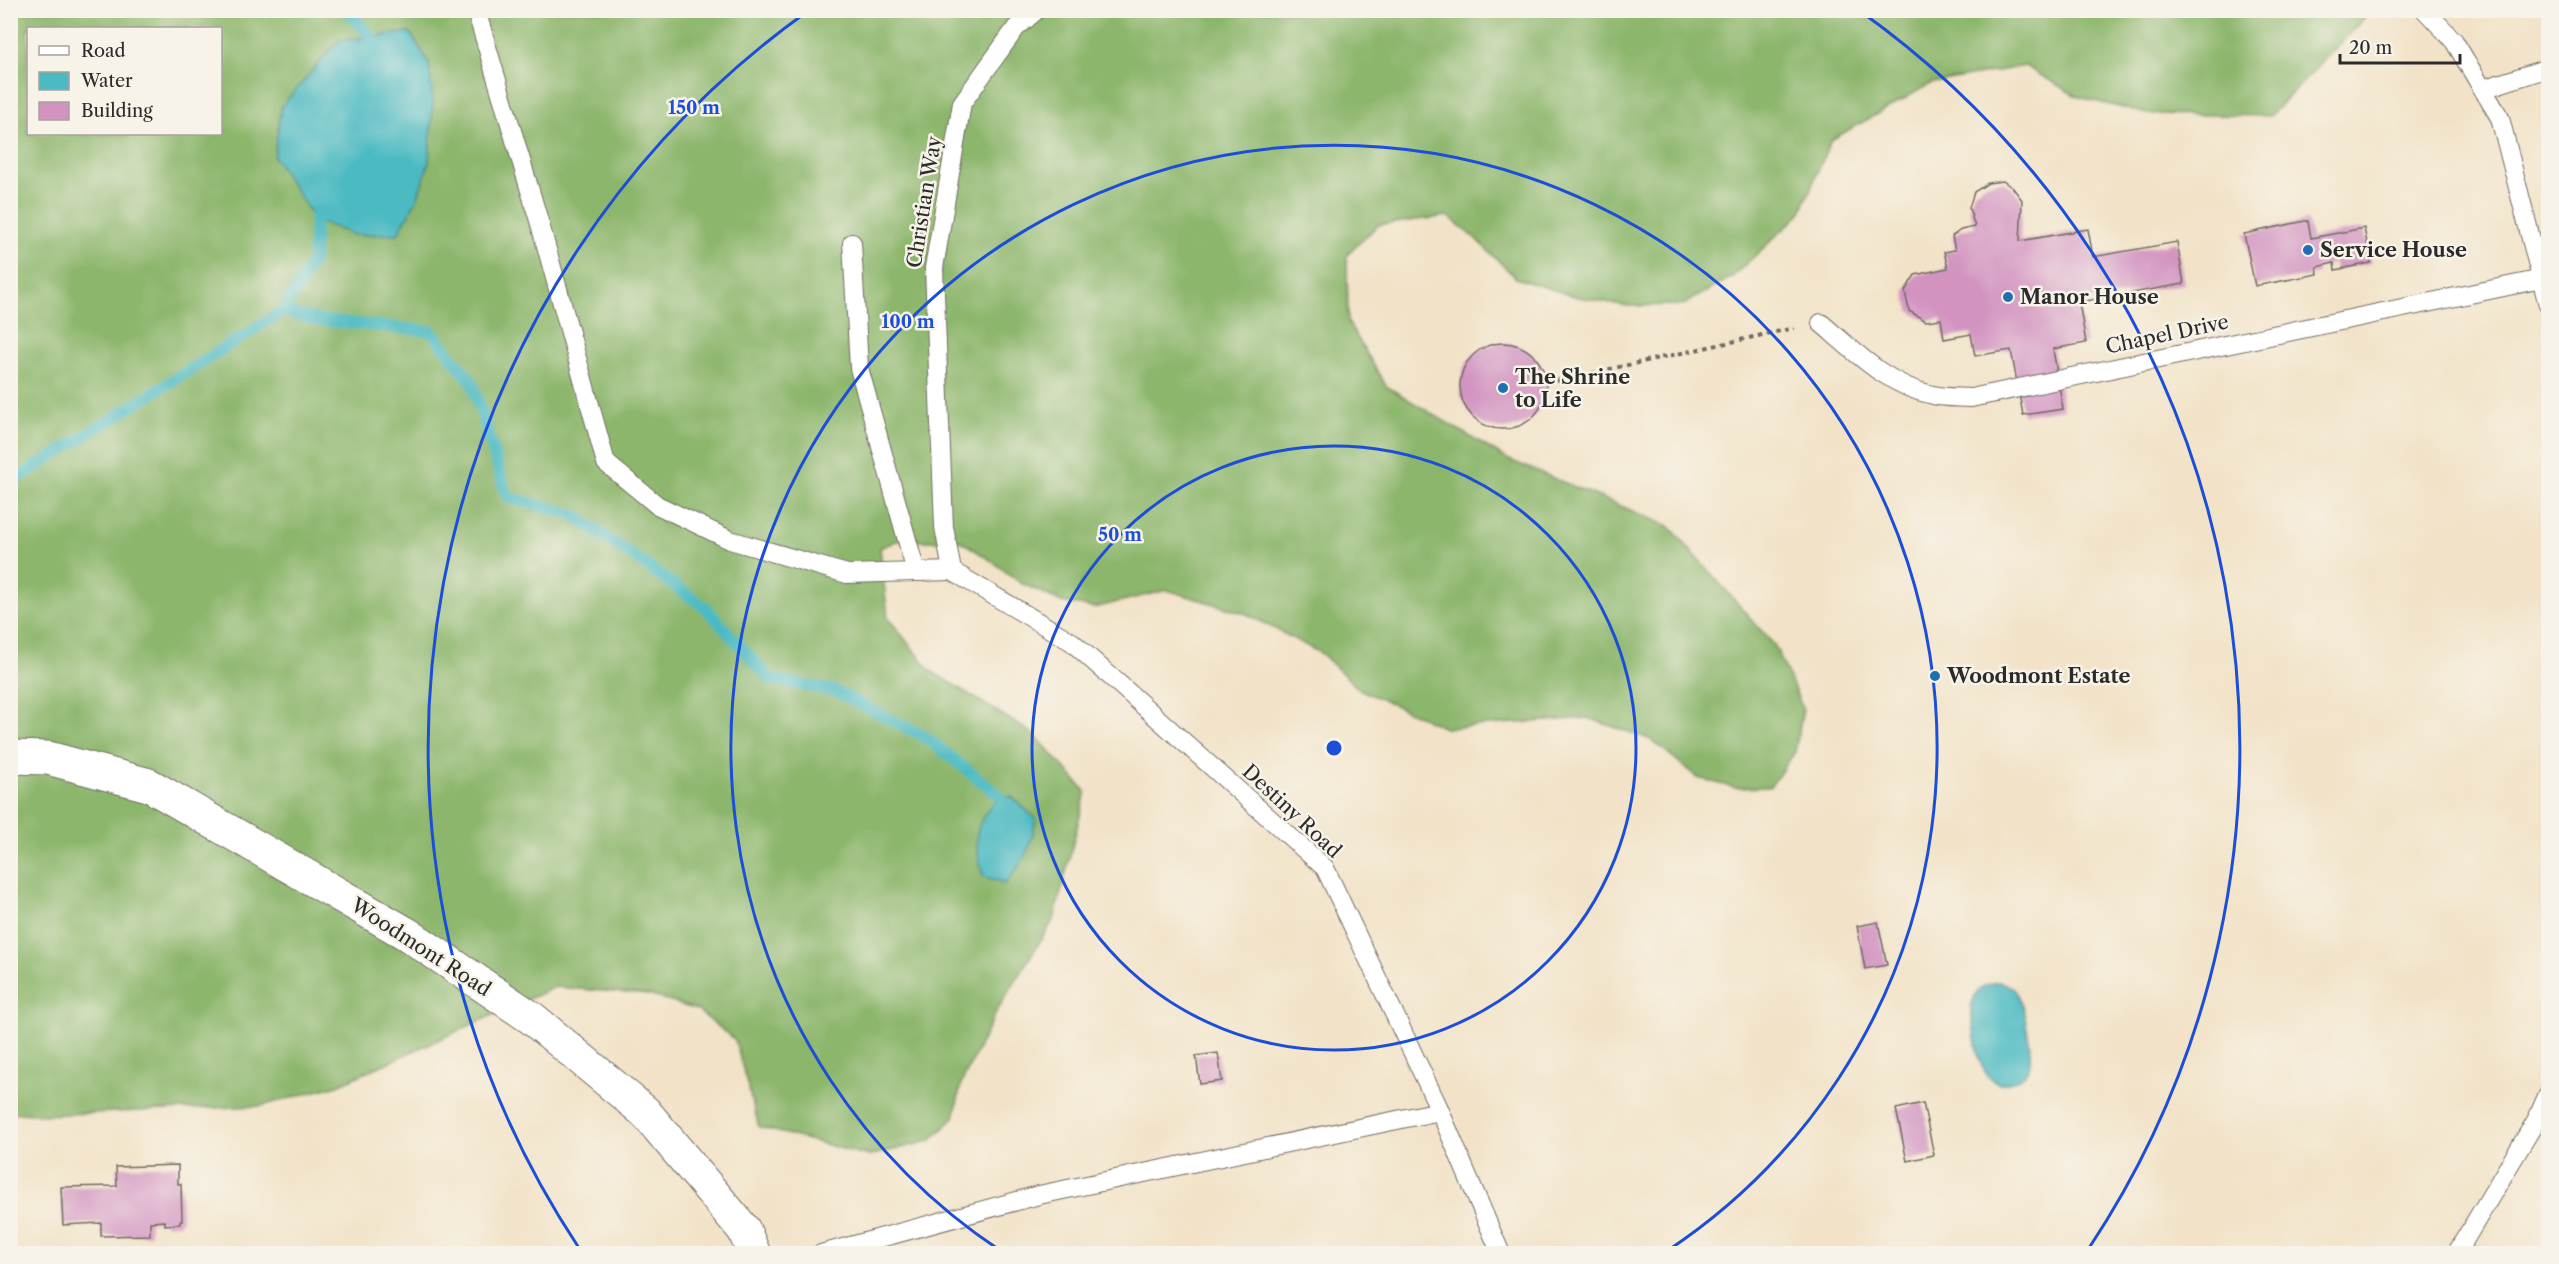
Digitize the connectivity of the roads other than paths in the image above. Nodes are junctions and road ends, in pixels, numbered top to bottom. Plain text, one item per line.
1 (476, 10) edge
2 (1037, 10) edge
3 (2425, 10) edge
4 (2548, 68) edge
5 (2483, 89) junction
6 (852, 243) dead end
7 (2542, 279) junction
8 (2548, 305) edge
9 (1821, 322) road end
10 (916, 572) junction
11 (952, 572) junction
12 (10, 757) edge
13 (2548, 1094) edge
14 (1440, 1111) junction
15 (754, 1254) edge
16 (821, 1254) edge
17 (1501, 1254) edge
18 (2456, 1254) edge

1 - 10 lane
2 - 11 lane, Christian Way
3 - 5 lane
4 - 5 lane
5 - 7 lane
6 - 10 lane
7 - 8 lane
7 - 9 lane, Chapel Drive
10 - 11 lane
11 - 14 lane, Destiny Road
12 - 15 street, Woodmont Road
13 - 18 lane
14 - 16 lane
14 - 17 lane, Destiny Road

